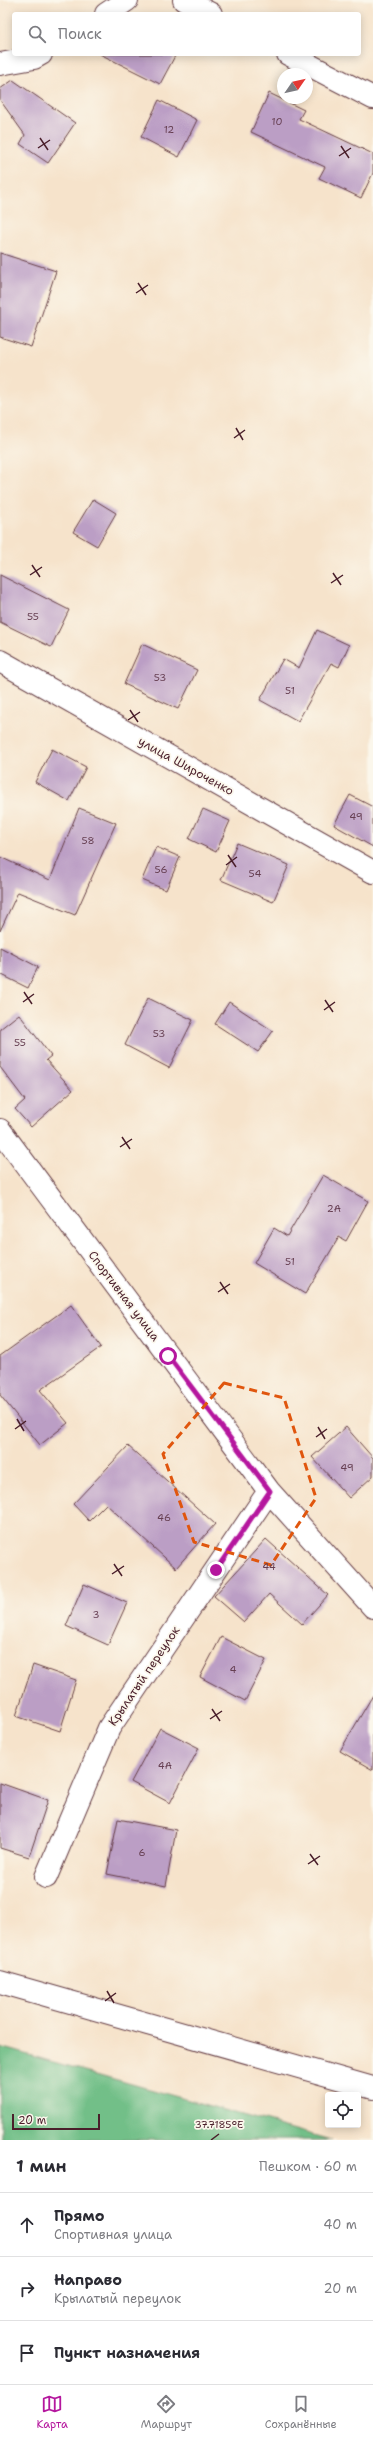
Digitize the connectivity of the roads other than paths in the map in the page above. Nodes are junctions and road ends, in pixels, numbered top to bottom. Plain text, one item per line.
1 (127, 0) edge
2 (184, 0) edge
3 (109, 12) edge
4 (207, 12) edge
5 (38, 56) edge
6 (292, 56) edge
7 (0, 64) edge
8 (373, 98) edge
9 (0, 661) edge
10 (373, 872) edge
11 (0, 1130) edge
12 (270, 1491) junction
13 (373, 1606) edge
14 (46, 1877) dead end
15 (0, 1982) edge
16 (373, 2088) edge

1 - 3 street
2 - 4 street
5 - 7 street
6 - 8 street
9 - 10 street, улица Широченко
11 - 12 street, Спортивная улица
12 - 13 street, Спортивная улица
12 - 14 street, Крылатый переулок
15 - 16 street

